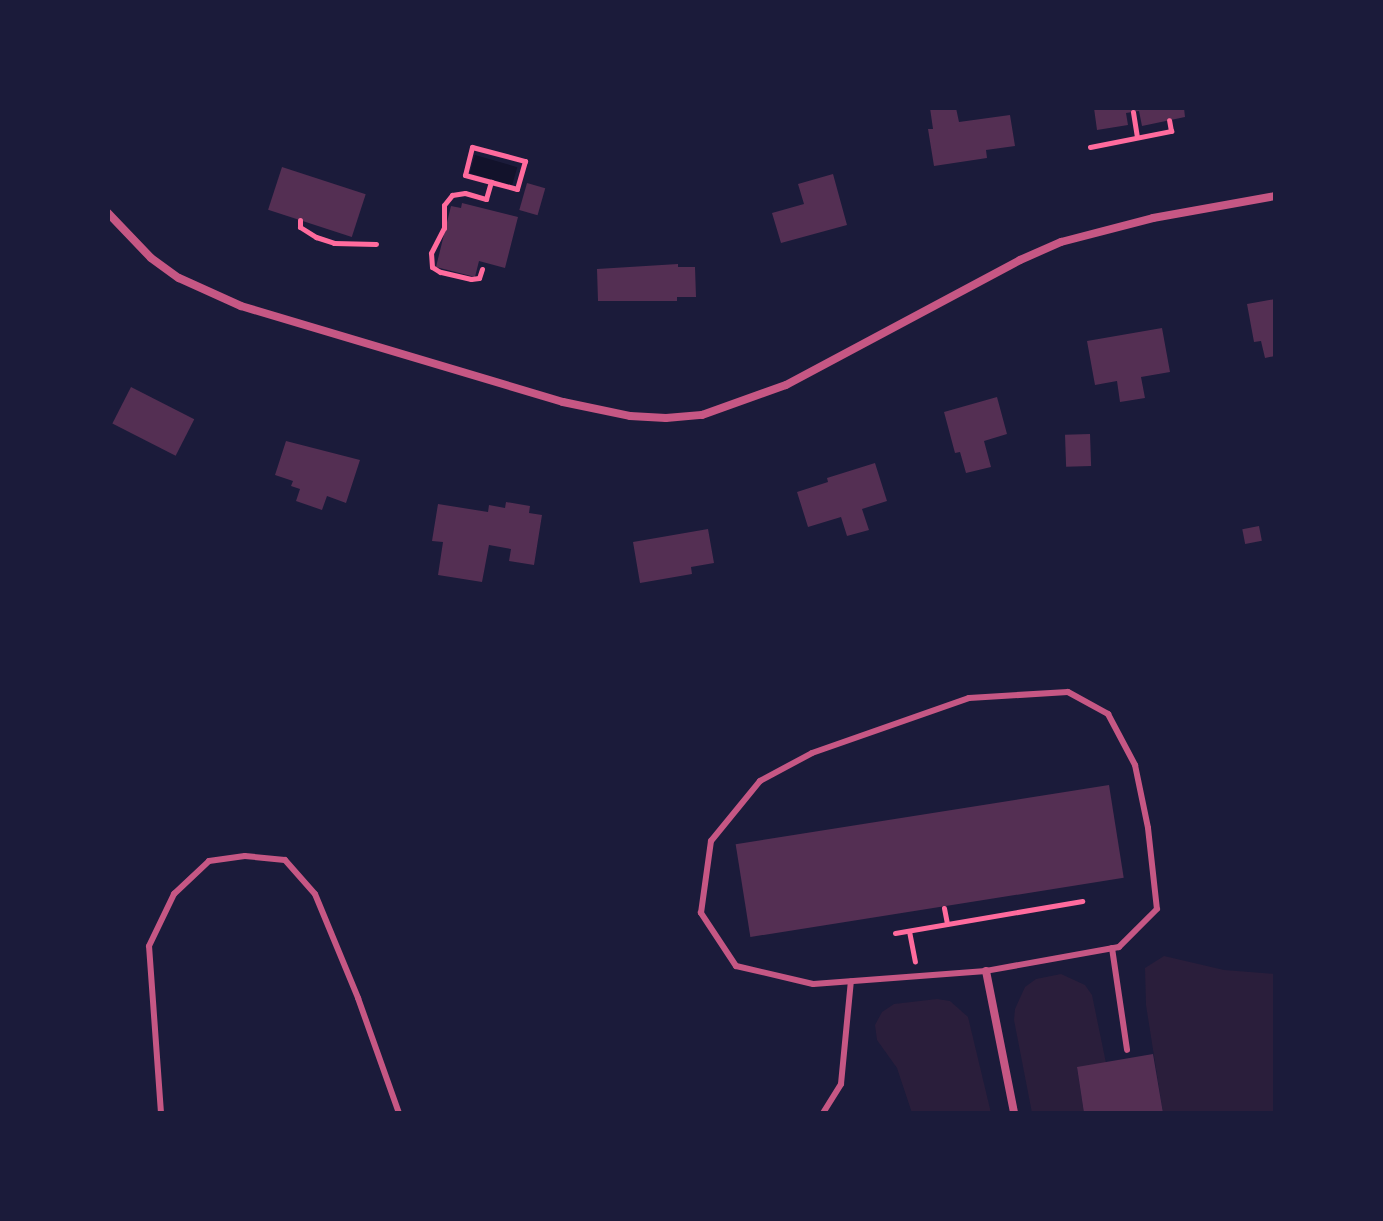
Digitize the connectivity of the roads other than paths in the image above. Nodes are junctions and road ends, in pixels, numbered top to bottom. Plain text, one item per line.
1 (1275, 196) edge
2 (108, 213) edge
3 (1112, 948) junction
4 (986, 971) junction
5 (851, 981) junction
6 (1127, 1050) dead end
7 (161, 1113) edge
8 (399, 1113) edge
9 (823, 1113) edge
10 (1014, 1113) edge

1 - 2 street
3 - 4 lane
3 - 5 lane
3 - 6 lane
4 - 5 lane
4 - 10 street
5 - 9 lane
7 - 8 lane

